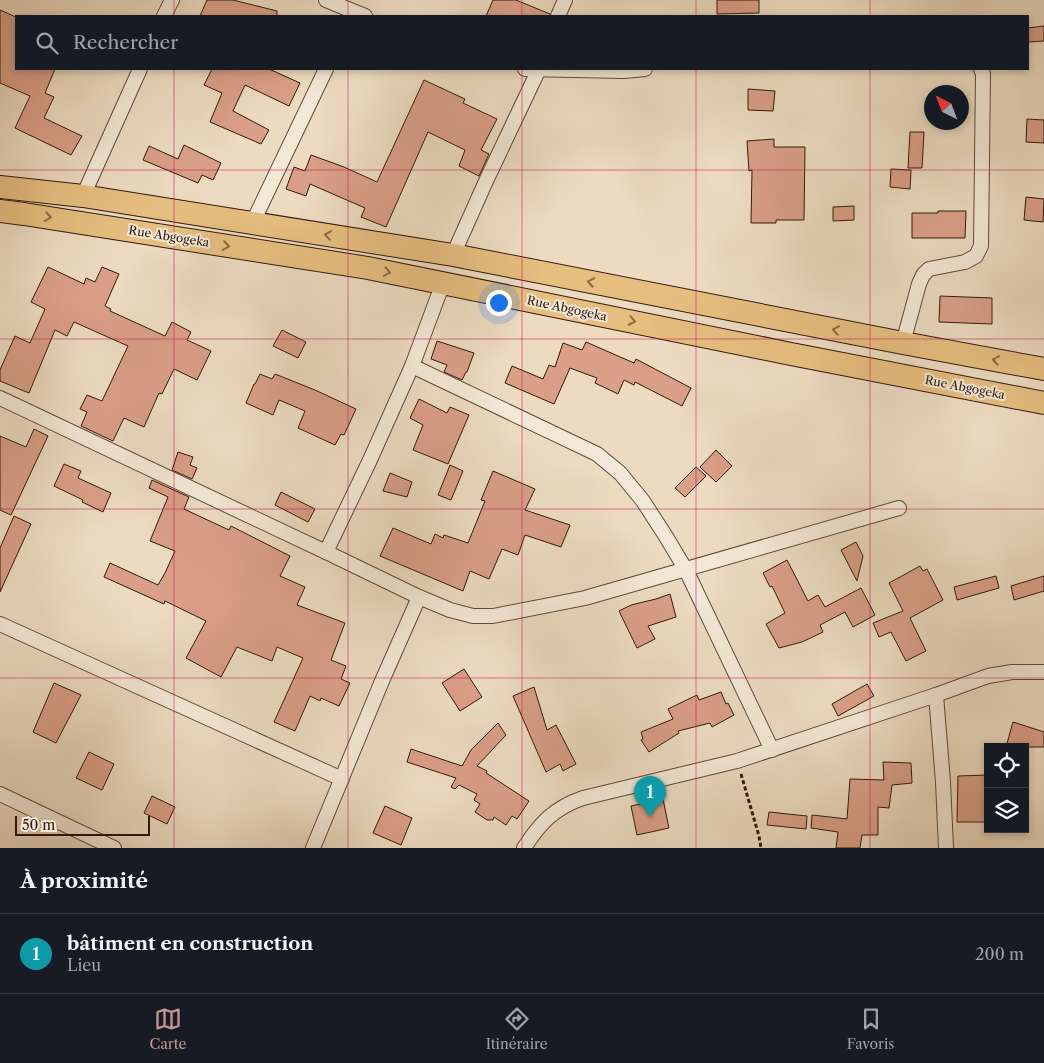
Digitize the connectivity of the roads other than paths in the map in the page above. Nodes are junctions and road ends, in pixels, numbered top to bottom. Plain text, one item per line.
1 (172, 0) edge
2 (326, 0) edge
3 (564, 0) edge
4 (356, 11) edge
5 (164, 15) edge
6 (558, 15) edge
7 (140, 70) edge
8 (326, 70) edge
9 (534, 70) edge
10 (579, 70) edge
11 (634, 70) edge
12 (981, 70) edge
13 (0, 187) edge
14 (83, 196) junction
15 (0, 211) edge
16 (252, 224) junction
17 (453, 256) junction
18 (443, 282) junction
19 (903, 343) junction
20 (412, 366) junction
21 (1044, 368) edge
22 (0, 398) edge
23 (1044, 403) edge
24 (899, 508) dead end
25 (326, 552) junction
26 (686, 570) junction
27 (420, 597) junction
28 (0, 624) edge
29 (1044, 672) edge
30 (936, 695) junction
31 (772, 750) junction
32 (342, 779) junction
33 (0, 794) edge
34 (114, 848) edge
35 (314, 848) edge
36 (524, 848) edge
37 (946, 848) edge

1 - 5 street
2 - 4 street
3 - 6 street
7 - 14 street
8 - 16 street
9 - 17 street
10 - 11 street
12 - 19 street
13 - 14 main road, Rue Abgogeka
14 - 16 main road, Rue Abgogeka
15 -> 18 main road, Rue Abgogeka
17 -> 16 main road, Rue Abgogeka
19 -> 17 main road, Rue Abgogeka
18 - 20 street
18 -> 23 main road, Rue Abgogeka
21 -> 19 main road, Rue Abgogeka
20 - 25 street
20 - 26 street
22 - 25 street
24 - 26 street
25 - 27 street
26 - 27 street
26 - 31 street
27 - 32 street
28 - 32 street
29 - 30 street
30 - 31 street
30 - 37 street
31 - 36 street
32 - 35 street
33 - 34 street

